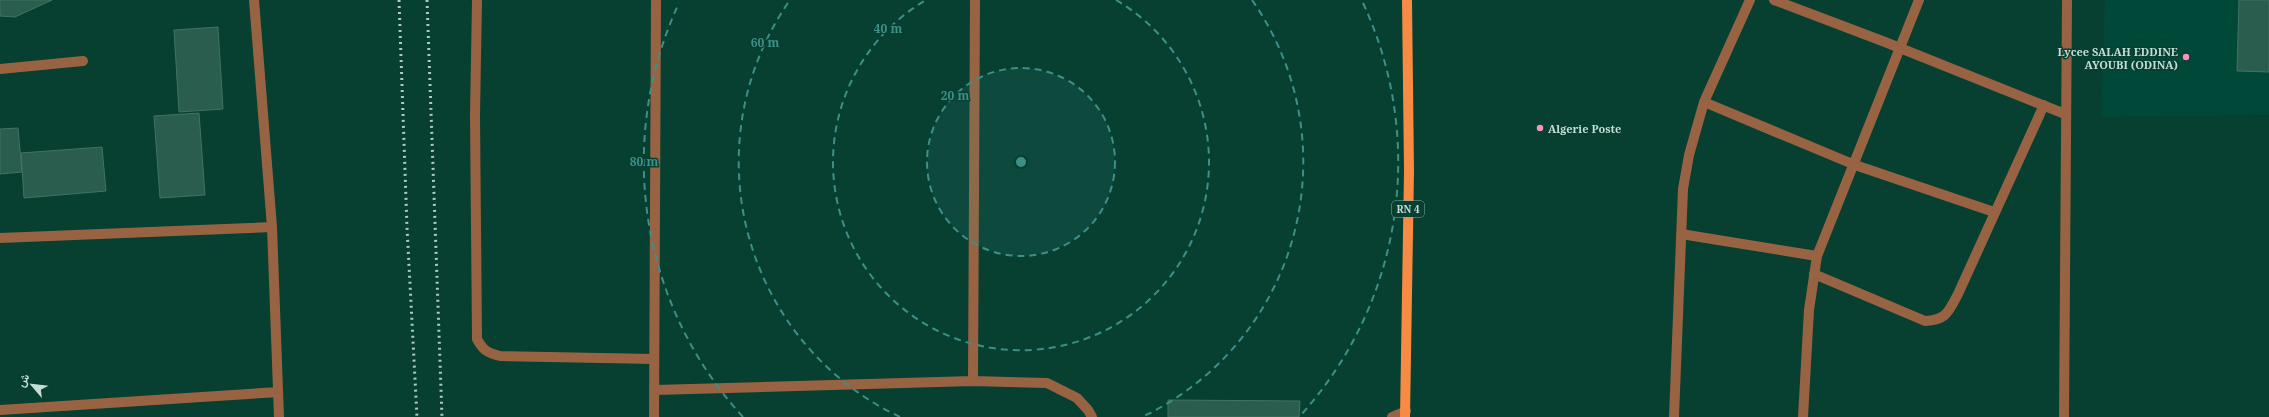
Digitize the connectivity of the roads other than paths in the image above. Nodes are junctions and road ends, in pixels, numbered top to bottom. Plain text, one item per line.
1 (254, 0) edge
2 (477, 0) edge
3 (656, 0) edge
4 (975, 0) edge
5 (1407, 0) edge
6 (1750, 0) edge
7 (1774, 0) edge
8 (1919, 0) edge
9 (2067, 0) edge
10 (1901, 48) junction
11 (83, 62) dead end
12 (0, 69) edge
13 (1704, 102) junction
14 (2044, 105) junction
15 (2065, 114) junction
16 (1854, 165) junction
17 (1994, 212) junction
18 (272, 227) junction
19 (1681, 234) junction
20 (0, 238) edge
21 (1817, 256) junction
22 (1814, 274) junction
23 (654, 359) junction
24 (973, 381) junction
25 (654, 390) junction
26 (278, 392) junction
27 (0, 410) edge
28 (1405, 414) edge
29 (279, 417) edge
30 (654, 417) edge
31 (1092, 417) edge
32 (1392, 417) edge
33 (1674, 417) edge
34 (1803, 417) edge
35 (2064, 417) edge

1 - 18 street
2 - 23 street
3 - 23 street
4 - 24 street
5 - 28 main road, RN 4
6 - 13 street
7 - 10 street
8 - 10 street
9 - 15 street
10 - 14 street
10 - 16 street
11 - 12 street
13 - 16 street
13 - 19 street
14 - 15 street
14 - 17 street
15 - 35 street
16 - 17 street
16 - 21 street
17 - 22 street
18 - 20 street
18 - 26 street
19 - 21 street
19 - 33 street
21 - 22 street
22 - 34 street
23 - 25 street
24 - 25 street
24 - 31 street
25 - 30 street
26 - 27 street
26 - 29 street
28 - 32 street

